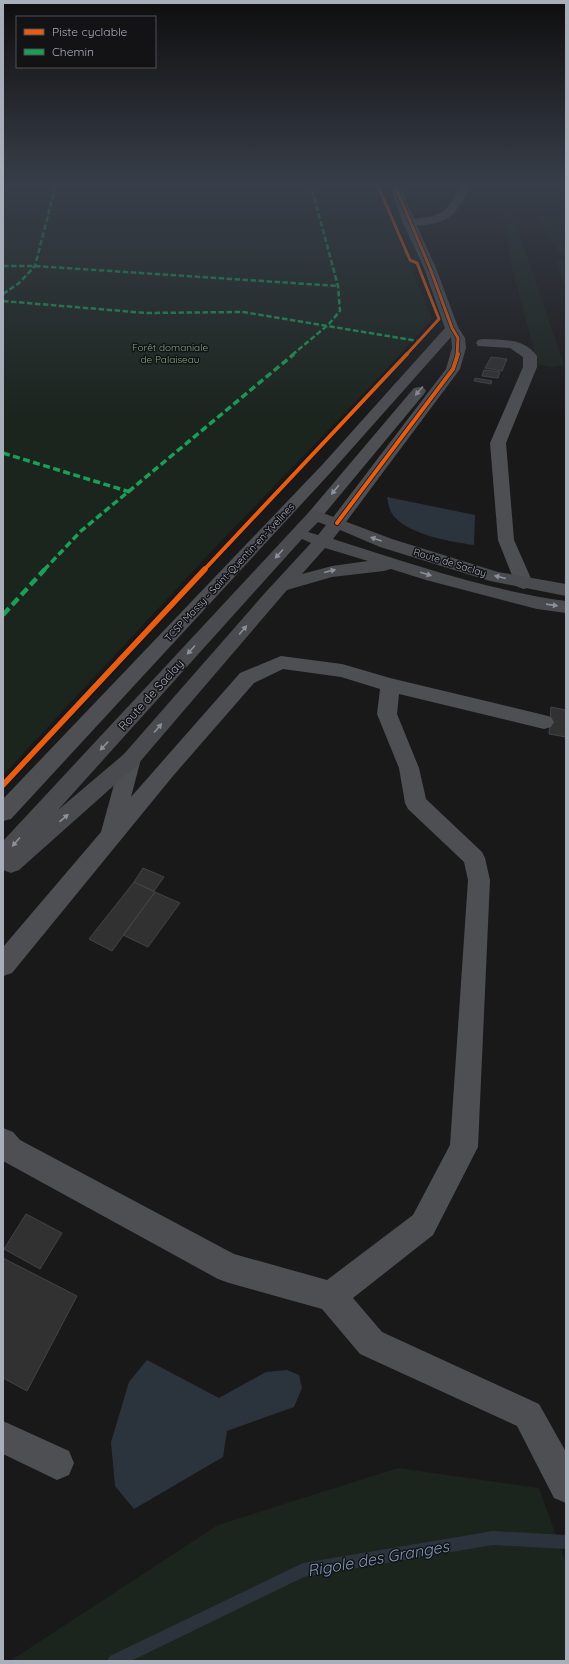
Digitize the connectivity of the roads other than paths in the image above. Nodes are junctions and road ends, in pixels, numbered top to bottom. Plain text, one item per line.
1 (428, 264) edge
2 (452, 328) junction
3 (483, 343) dead end
4 (457, 354) junction
5 (315, 515) junction
6 (337, 523) junction
7 (298, 533) junction
8 (322, 541) junction
9 (399, 566) junction
10 (524, 583) junction
11 (280, 587) junction
12 (566, 590) edge
13 (566, 607) edge
14 (390, 685) junction
15 (544, 722) dead end
16 (131, 759) junction
17 (3, 813) edge
18 (109, 838) junction
19 (3, 856) edge
20 (3, 872) edge
21 (3, 965) edge
22 (3, 1142) edge
23 (331, 1296) junction
24 (3, 1437) edge
25 (57, 1464) dead end
26 (566, 1486) edge

1 - 2 street
2 - 4 street
2 - 17 street, TCSP Massy - Saint-Quentin-en-Yvelines
3 - 10 street
4 -> 5 street
4 - 6 street
5 - 6 main road, Route de Saclay
5 - 7 main road, Route de Saclay
6 - 8 main road
10 -> 6 main road, Route de Saclay
7 - 8 main road, Route de Saclay
7 -> 19 main road, Route de Saclay
8 - 9 main road, Route de Saclay
8 - 11 main road
11 -> 9 main road
9 -> 13 main road, Route de Saclay
10 - 12 main road, Route de Saclay
16 -> 11 main road
14 - 15 street
14 - 18 street
14 - 23 street
16 - 18 street
20 -> 16 main road
18 - 21 street
22 - 23 street
23 - 26 street
24 - 25 street

